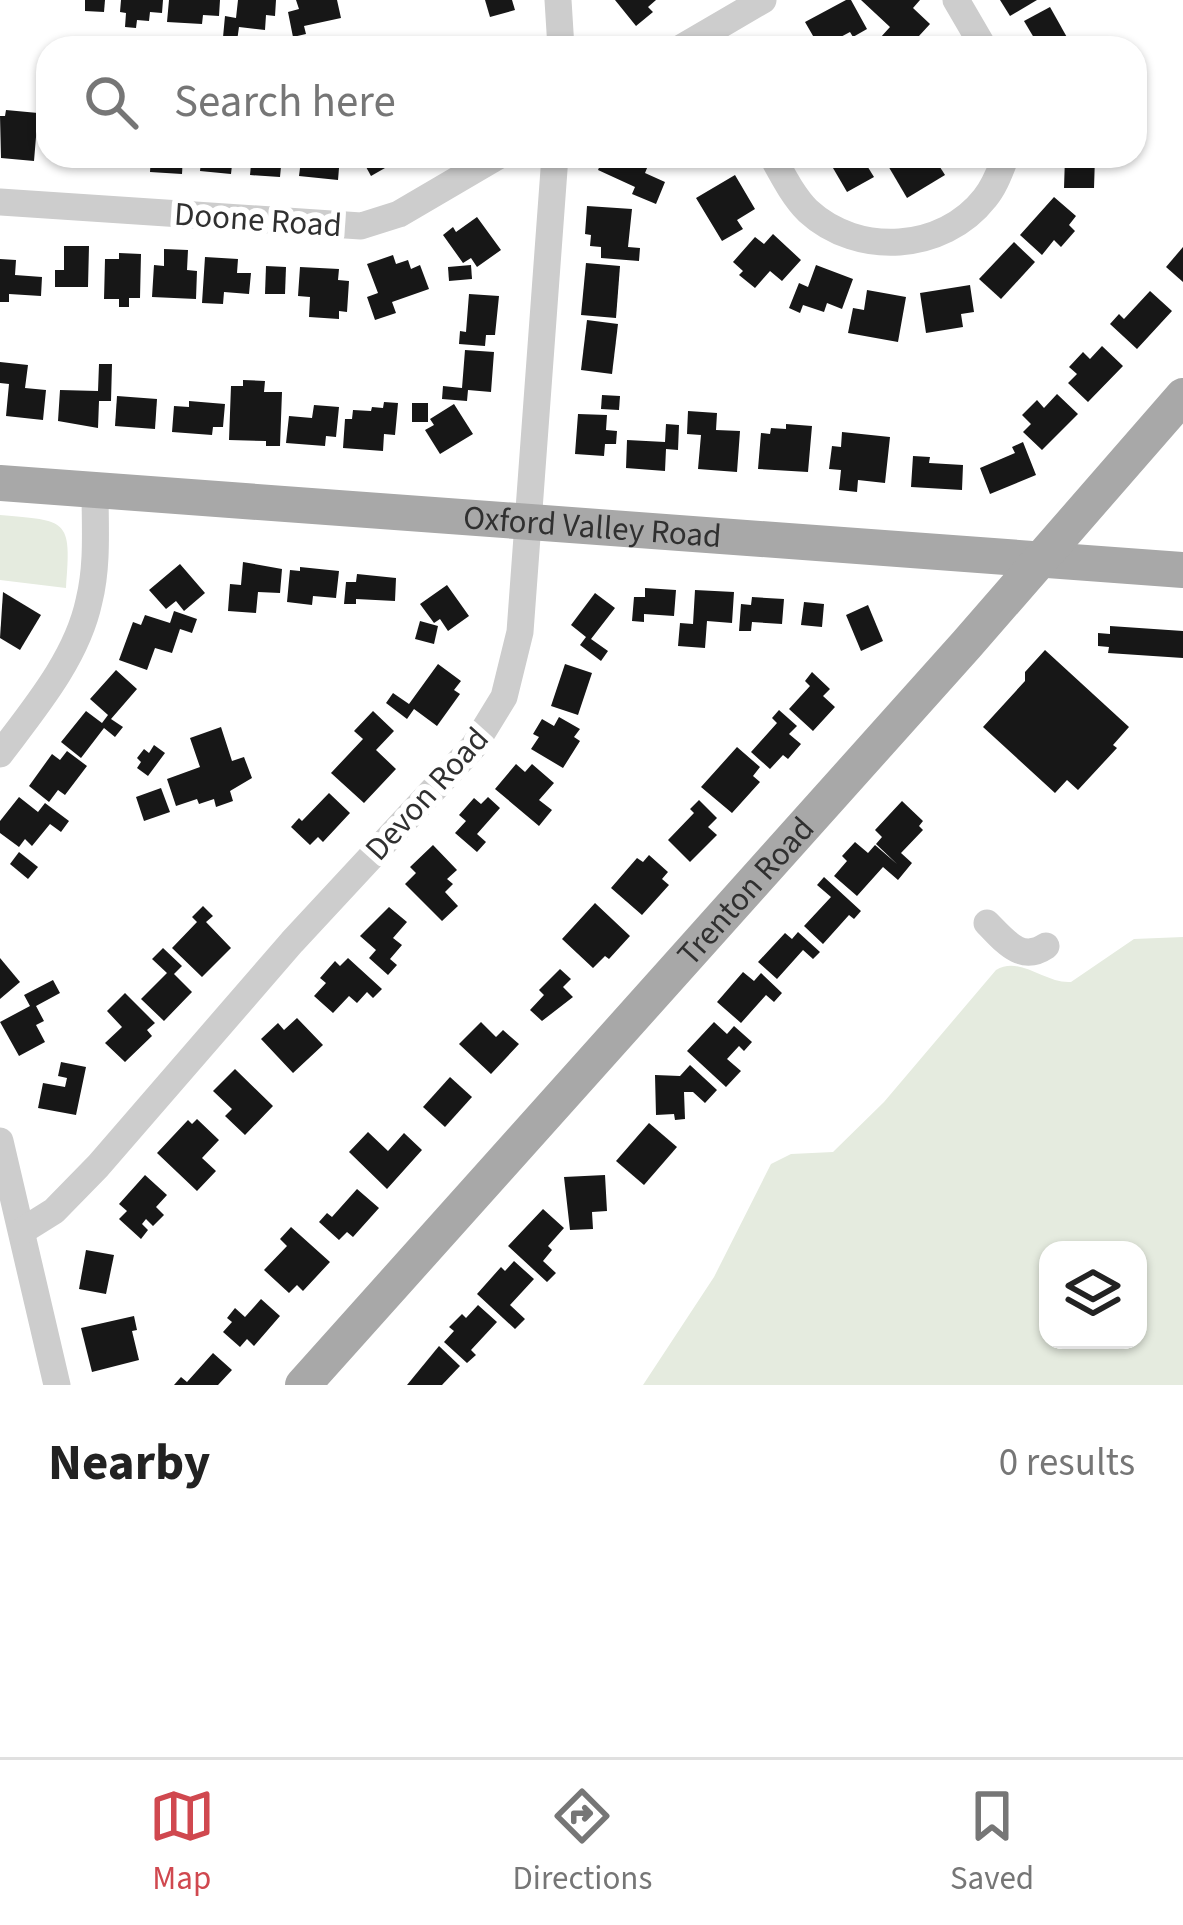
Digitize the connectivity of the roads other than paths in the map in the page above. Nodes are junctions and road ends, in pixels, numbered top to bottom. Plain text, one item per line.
1 (558, 0) edge
2 (763, 0) edge
3 (956, 0) edge
4 (560, 36) edge
5 (709, 36) edge
6 (977, 36) edge
7 (478, 168) edge
8 (553, 168) edge
9 (780, 168) edge
10 (1000, 168) edge
11 (0, 202) edge
12 (1183, 396) edge
13 (0, 482) edge
14 (95, 489) junction
15 (526, 520) junction
16 (1040, 560) junction
17 (1183, 570) edge
18 (0, 754) edge
19 (987, 923) dead end
20 (1046, 946) dead end
21 (0, 1142) edge
22 (22, 1231) junction
23 (57, 1385) edge
24 (303, 1385) edge

1 - 4 street
2 - 5 street
3 - 6 street
7 - 11 street, Doone Road
8 - 15 street, Devon Road
9 - 10 street
12 - 16 main road, Trenton Road
13 - 14 main road, Oxford Valley Road
14 - 15 main road, Oxford Valley Road
14 - 18 street
15 - 16 main road, Oxford Valley Road
15 - 22 street, Devon Road
16 - 17 main road, Oxford Valley Road
16 - 24 main road, Trenton Road
19 - 20 street
21 - 22 street
22 - 23 street

